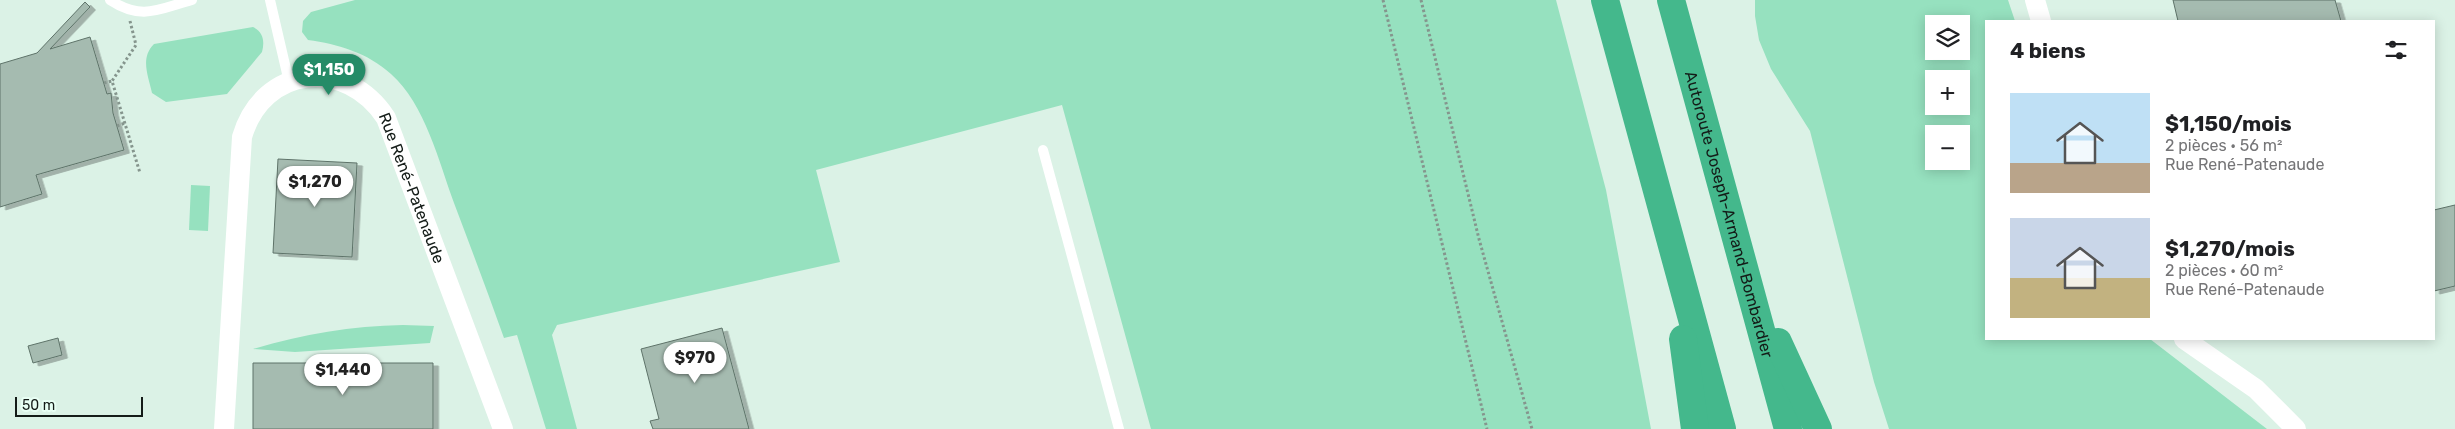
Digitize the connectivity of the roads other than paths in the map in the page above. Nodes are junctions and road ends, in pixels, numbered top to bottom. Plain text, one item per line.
1 (110, 0) edge
2 (192, 0) edge
3 (270, 0) edge
4 (1605, 0) edge
5 (1671, 0) edge
6 (2035, 0) edge
7 (2041, 20) edge
8 (288, 82) junction
9 (1043, 150) dead end
10 (1670, 236) junction
11 (1744, 265) junction
12 (2185, 340) edge
13 (224, 429) edge
14 (503, 429) edge
15 (1119, 429) edge
16 (1695, 429) edge
17 (1722, 429) edge
18 (1788, 429) edge
19 (1818, 429) edge
20 (2296, 429) edge

1 - 2 lane
3 - 8 lane
4 - 10 highway
5 - 11 highway, Autoroute Joseph-Armand-Bombardier
6 - 7 street
8 - 13 street, Rue René-Patenaude
8 - 14 street, Rue René-Patenaude
9 - 15 lane
10 - 16 highway
10 - 17 highway
11 - 18 highway, Autoroute Joseph-Armand-Bombardier
11 - 19 highway
12 - 20 street

